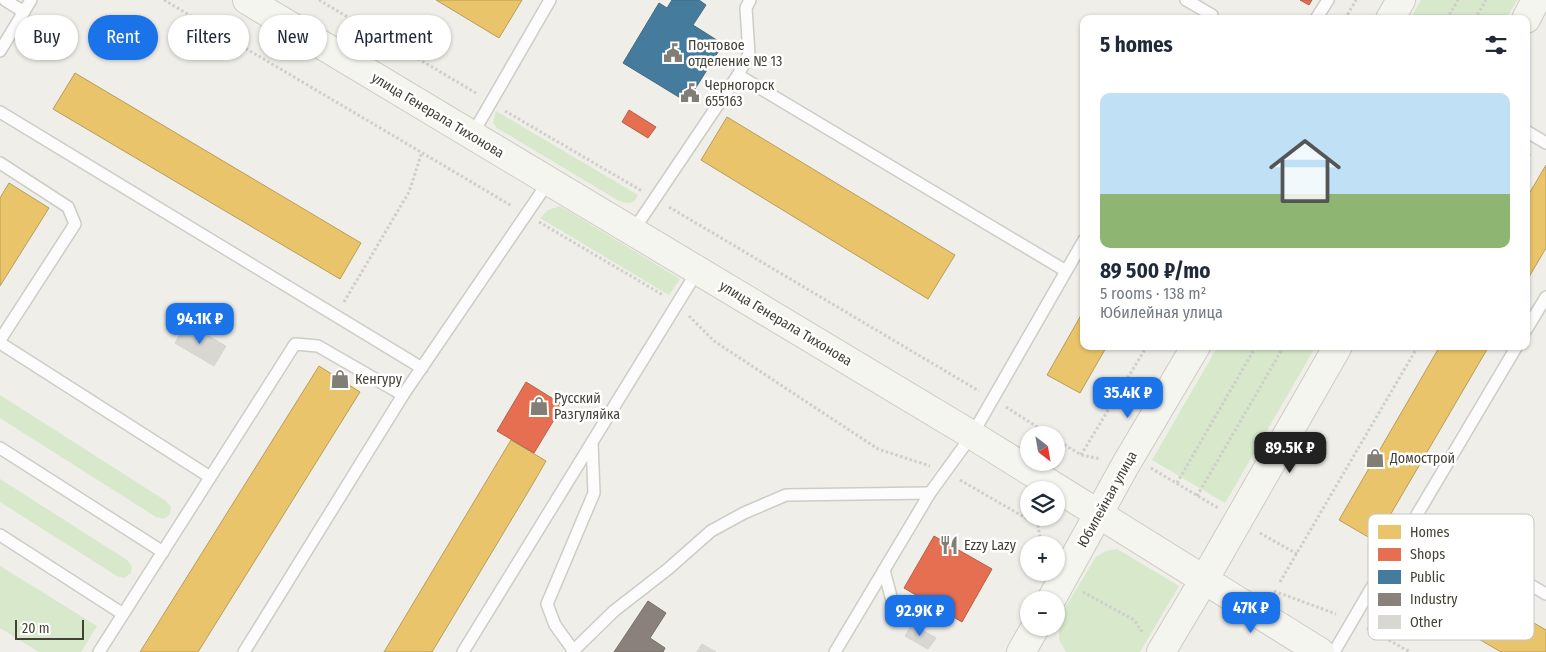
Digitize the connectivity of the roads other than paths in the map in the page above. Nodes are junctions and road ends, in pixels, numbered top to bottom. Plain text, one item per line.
1 (5, 0) edge
2 (31, 0) edge
3 (247, 0) edge
4 (550, 0) edge
5 (750, 0) edge
6 (1186, 0) edge
7 (1328, 0) edge
8 (1401, 0) edge
9 (1536, 0) edge
10 (24, 12) junction
11 (1209, 15) edge
12 (1319, 15) edge
13 (1392, 15) edge
14 (1528, 15) edge
15 (0, 51) edge
16 (738, 75) junction
17 (0, 112) edge
18 (1530, 133) edge
19 (472, 135) junction
20 (1546, 143) edge
21 (0, 163) edge
22 (549, 181) junction
23 (633, 231) junction
24 (1080, 247) edge
25 (698, 270) junction
26 (1066, 271) junction
27 (1546, 297) edge
28 (1530, 323) edge
29 (0, 341) edge
30 (1194, 350) edge
31 (1336, 350) edge
32 (1514, 350) edge
33 (422, 368) junction
34 (404, 395) junction
35 (972, 435) junction
36 (592, 442) junction
37 (0, 448) edge
38 (210, 477) junction
39 (930, 493) junction
40 (1098, 514) junction
41 (1417, 514) edge
42 (0, 535) edge
43 (163, 552) junction
44 (884, 570) junction
45 (1204, 580) junction
46 (1534, 587) edge
47 (1056, 591) edge
48 (1368, 593) edge
49 (1546, 594) edge
50 (123, 614) junction
51 (896, 616) dead end
52 (1154, 646) edge
53 (572, 651) edge
54 (99, 652) edge
55 (244, 652) edge
56 (463, 652) edge
57 (835, 652) edge
58 (1320, 652) edge
59 (1334, 652) edge

1 - 10 lane
2 - 10 lane
3 - 19 main road, улица Генерала Тихонова
4 - 19 lane
5 - 16 lane
6 - 11 lane
7 - 12 lane
8 - 13 main road
9 - 14 main road
10 - 15 lane
16 - 23 lane
16 - 26 lane
17 - 33 lane
18 - 20 lane
19 - 22 main road, улица Генерала Тихонова
21 - 29 lane
22 - 23 main road, улица Генерала Тихонова
22 - 33 lane
23 - 25 main road, улица Генерала Тихонова
24 - 26 lane
25 - 35 main road, улица Генерала Тихонова
25 - 36 lane
26 - 35 lane
27 - 28 lane
29 - 38 lane
30 - 40 main road, Юбилейная улица
31 - 45 main road
32 - 41 lane
33 - 34 lane
34 - 38 lane
34 - 55 lane
35 - 39 lane
35 - 40 main road, улица Генерала Тихонова
36 - 53 lane
36 - 56 lane
37 - 43 lane
38 - 43 lane
39 - 44 lane
39 - 53 lane
40 - 45 main road, улица Генерала Тихонова
40 - 47 main road, Юбилейная улица
42 - 50 lane
43 - 50 lane
44 - 51 lane
44 - 57 lane
45 - 52 main road
45 - 58 main road, улица Генерала Тихонова
46 - 49 lane
48 - 59 lane
50 - 54 lane

